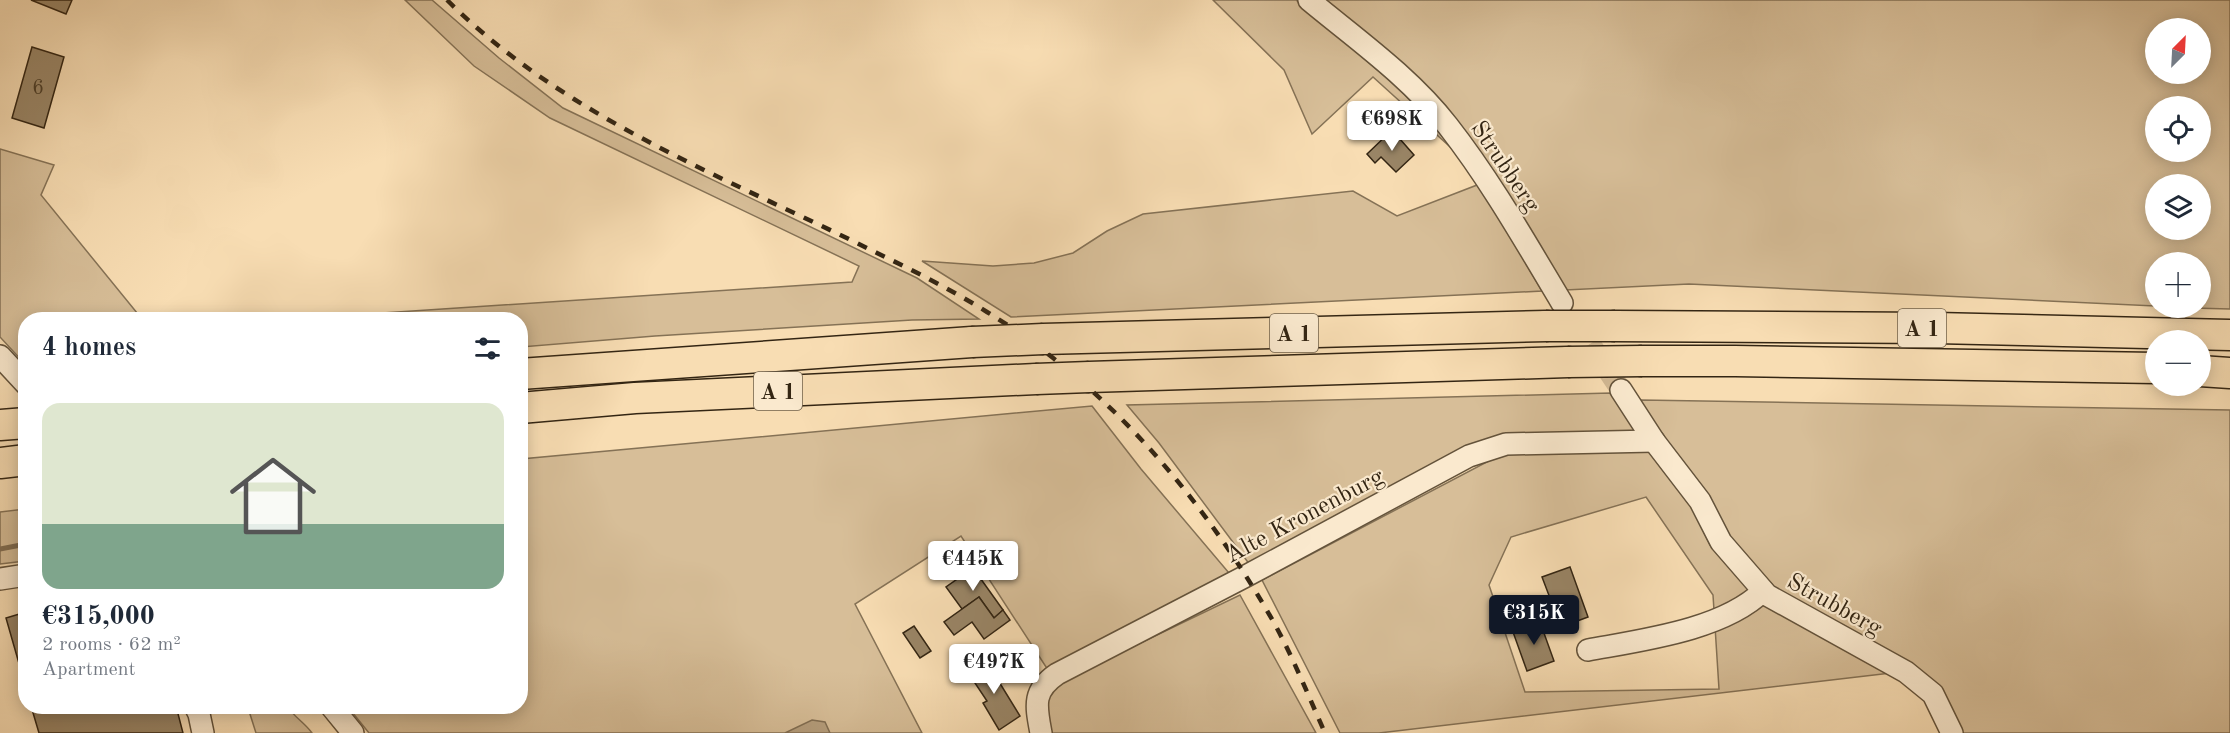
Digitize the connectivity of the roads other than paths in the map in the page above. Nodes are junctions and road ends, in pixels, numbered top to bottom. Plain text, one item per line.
1 (1309, 0) edge
2 (1554, 315) junction
3 (2230, 334) edge
4 (0, 356) edge
5 (2145, 368) edge
6 (2211, 372) edge
7 (528, 373) edge
8 (2230, 373) edge
9 (18, 375) edge
10 (1621, 390) tunnel mouth
11 (528, 407) edge
12 (18, 424) edge
13 (0, 425) edge
14 (1654, 441) junction
15 (18, 461) edge
16 (0, 463) edge
17 (18, 576) edge
18 (0, 579) edge
19 (1763, 591) junction
20 (1588, 650) dead end
21 (199, 714) edge
22 (338, 714) edge
23 (203, 733) edge
24 (353, 733) edge
25 (1041, 733) edge
26 (1952, 733) edge

1 - 2 street, Strubberg
2 - 3 highway, A 1, bridge
2 - 7 highway, A 1, bridge
4 - 9 street
5 - 11 highway, A 1, bridge
6 - 8 highway
10 - 14 street, Strubberg
12 - 13 highway
14 - 19 street, Strubberg
14 - 25 street, Alte Kronenburg
15 - 16 highway
17 - 18 street
19 - 20 street
19 - 26 street, Strubberg
21 - 23 street
22 - 24 street

